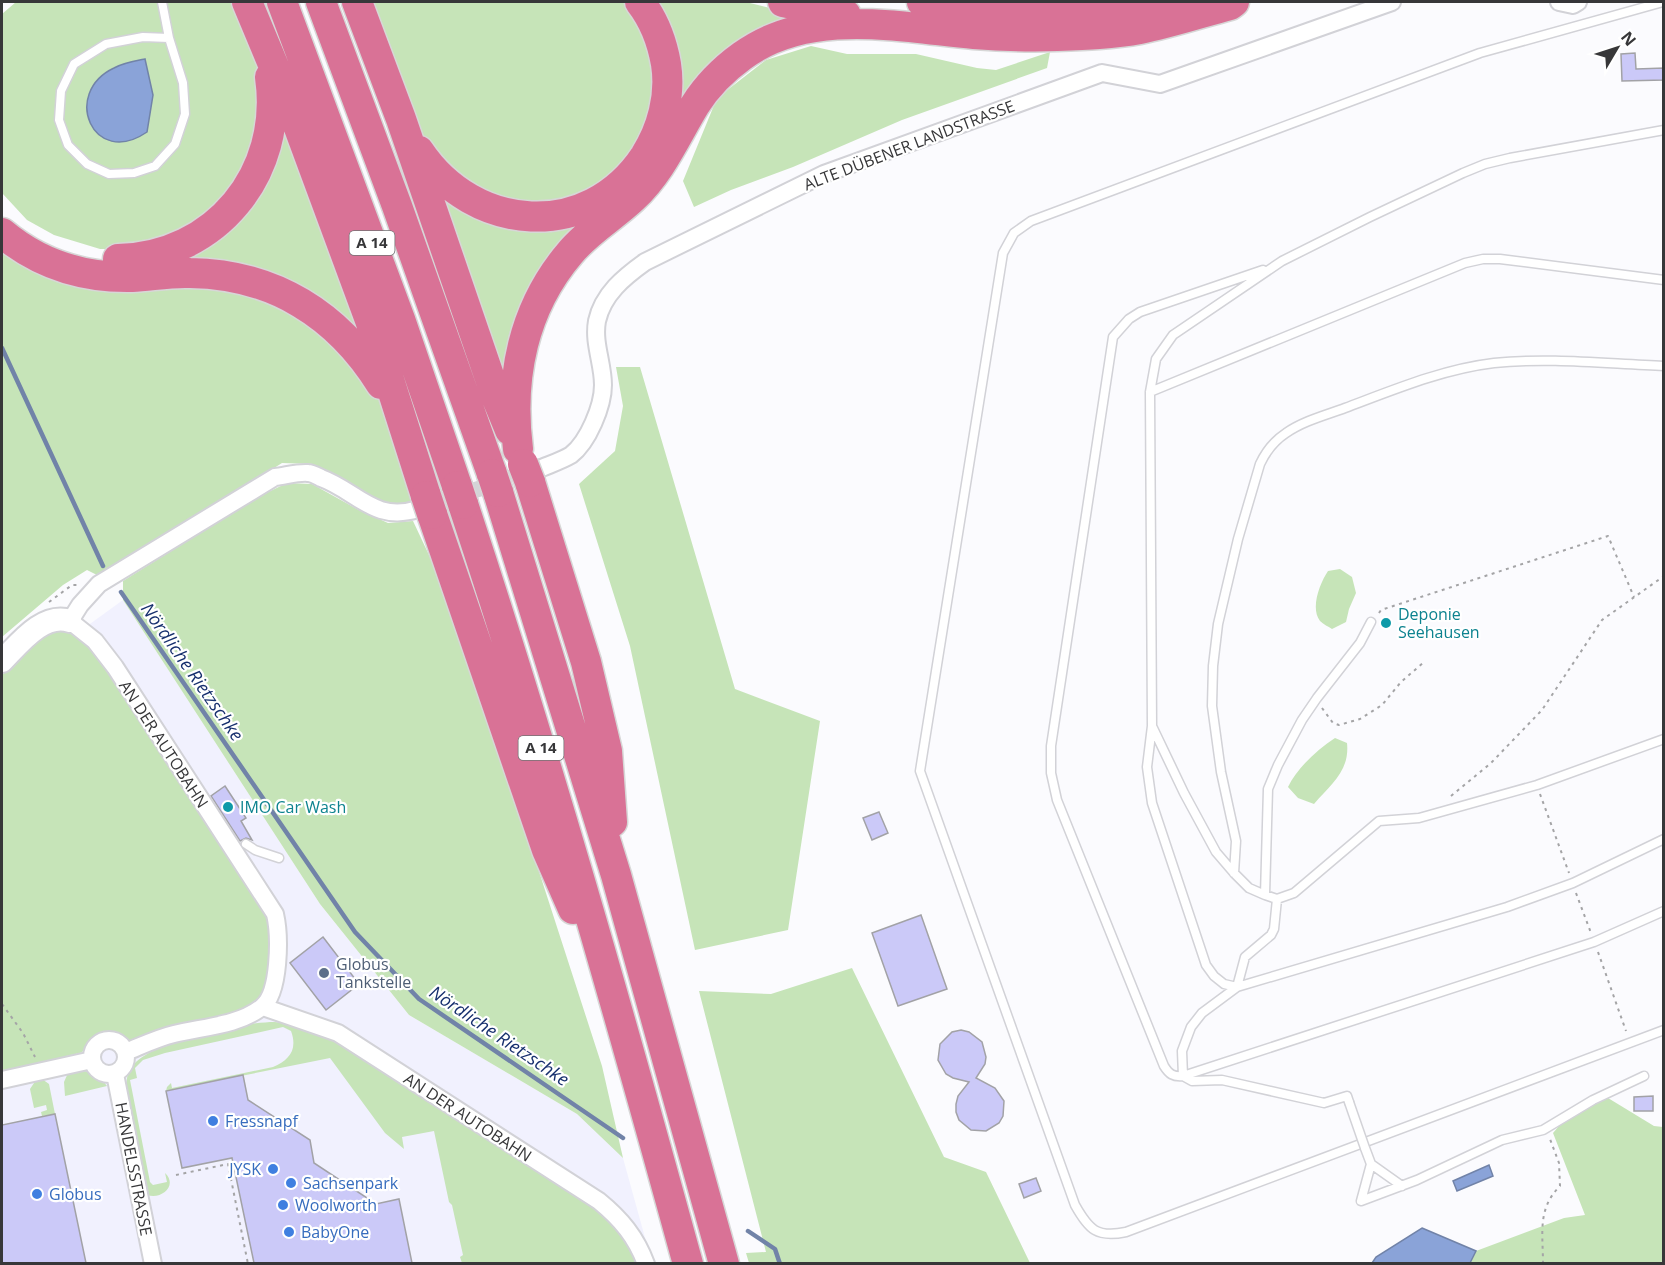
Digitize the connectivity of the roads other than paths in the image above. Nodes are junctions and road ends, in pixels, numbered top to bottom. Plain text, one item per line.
1 (162, 2) edge
2 (247, 2) edge
3 (282, 2) edge
4 (321, 2) edge
5 (357, 2) edge
6 (640, 2) edge
7 (783, 2) edge
8 (922, 2) edge
9 (1172, 2) edge
10 (1234, 2) edge
11 (1392, 2) edge
12 (1559, 2) edge
13 (1578, 2) edge
14 (1663, 2) edge
15 (889, 25) junction
16 (169, 39) junction
17 (266, 50) junction
18 (401, 119) junction
19 (1664, 130) edge
20 (2, 210) edge
21 (2, 233) edge
22 (1274, 267) junction
23 (1664, 280) edge
24 (1664, 366) edge
25 (1150, 392) junction
26 (402, 422) junction
27 (527, 466) junction
28 (426, 506) junction
29 (70, 621) junction
30 (1371, 622) road end
31 (2, 661) edge
32 (1152, 726) junction
33 (1664, 739) edge
34 (1664, 839) edge
35 (246, 844) dead end
36 (279, 858) dead end
37 (1234, 873) junction
38 (616, 876) junction
39 (1265, 896) junction
40 (1277, 899) junction
41 (1664, 911) edge
42 (1237, 987) junction
43 (614, 993) junction
44 (263, 1007) junction
45 (1664, 1030) edge
46 (126, 1052) junction
47 (92, 1060) junction
48 (114, 1074) junction
49 (1183, 1076) junction
50 (1644, 1076) dead end
51 (2, 1080) edge
52 (1371, 1164) junction
53 (1402, 1186) junction
54 (153, 1263) edge
55 (646, 1263) edge
56 (688, 1263) edge
57 (724, 1263) edge

1 - 16 lane
2 - 17 highway
3 - 43 highway, A 14
4 - 38 highway, A 14
5 - 18 highway
6 - 18 highway
7 - 15 highway
8 - 9 highway
10 - 15 highway
11 - 27 street, ALTE DÜBENER LANDSTRASSE
12 - 13 street
14 - 45 lane
15 - 27 highway
16 - 16 lane
17 - 20 highway
17 - 26 highway
18 - 27 highway
19 - 22 lane
21 - 26 highway
22 - 25 lane
22 - 49 lane
23 - 25 lane
24 - 37 lane
25 - 32 lane
26 - 28 highway
27 - 38 highway
28 - 29 street
28 - 43 highway
29 - 31 street
29 - 44 street, AN DER AUTOBAHN
30 - 39 lane
32 - 37 lane
32 - 42 lane
33 - 40 lane
34 - 42 lane
35 - 36 lane
37 - 39 lane
38 - 57 highway, A 14
39 - 40 lane
40 - 42 lane
41 - 49 lane
42 - 49 lane
43 - 56 highway, A 14
44 - 46 street
44 - 55 street, AN DER AUTOBAHN
46 - 47 street
46 - 48 street
47 - 48 street
47 - 51 street
48 - 54 street, HANDELSSTRASSE
49 - 52 lane, bridge
50 - 53 lane
52 - 53 lane
52 - 53 lane

